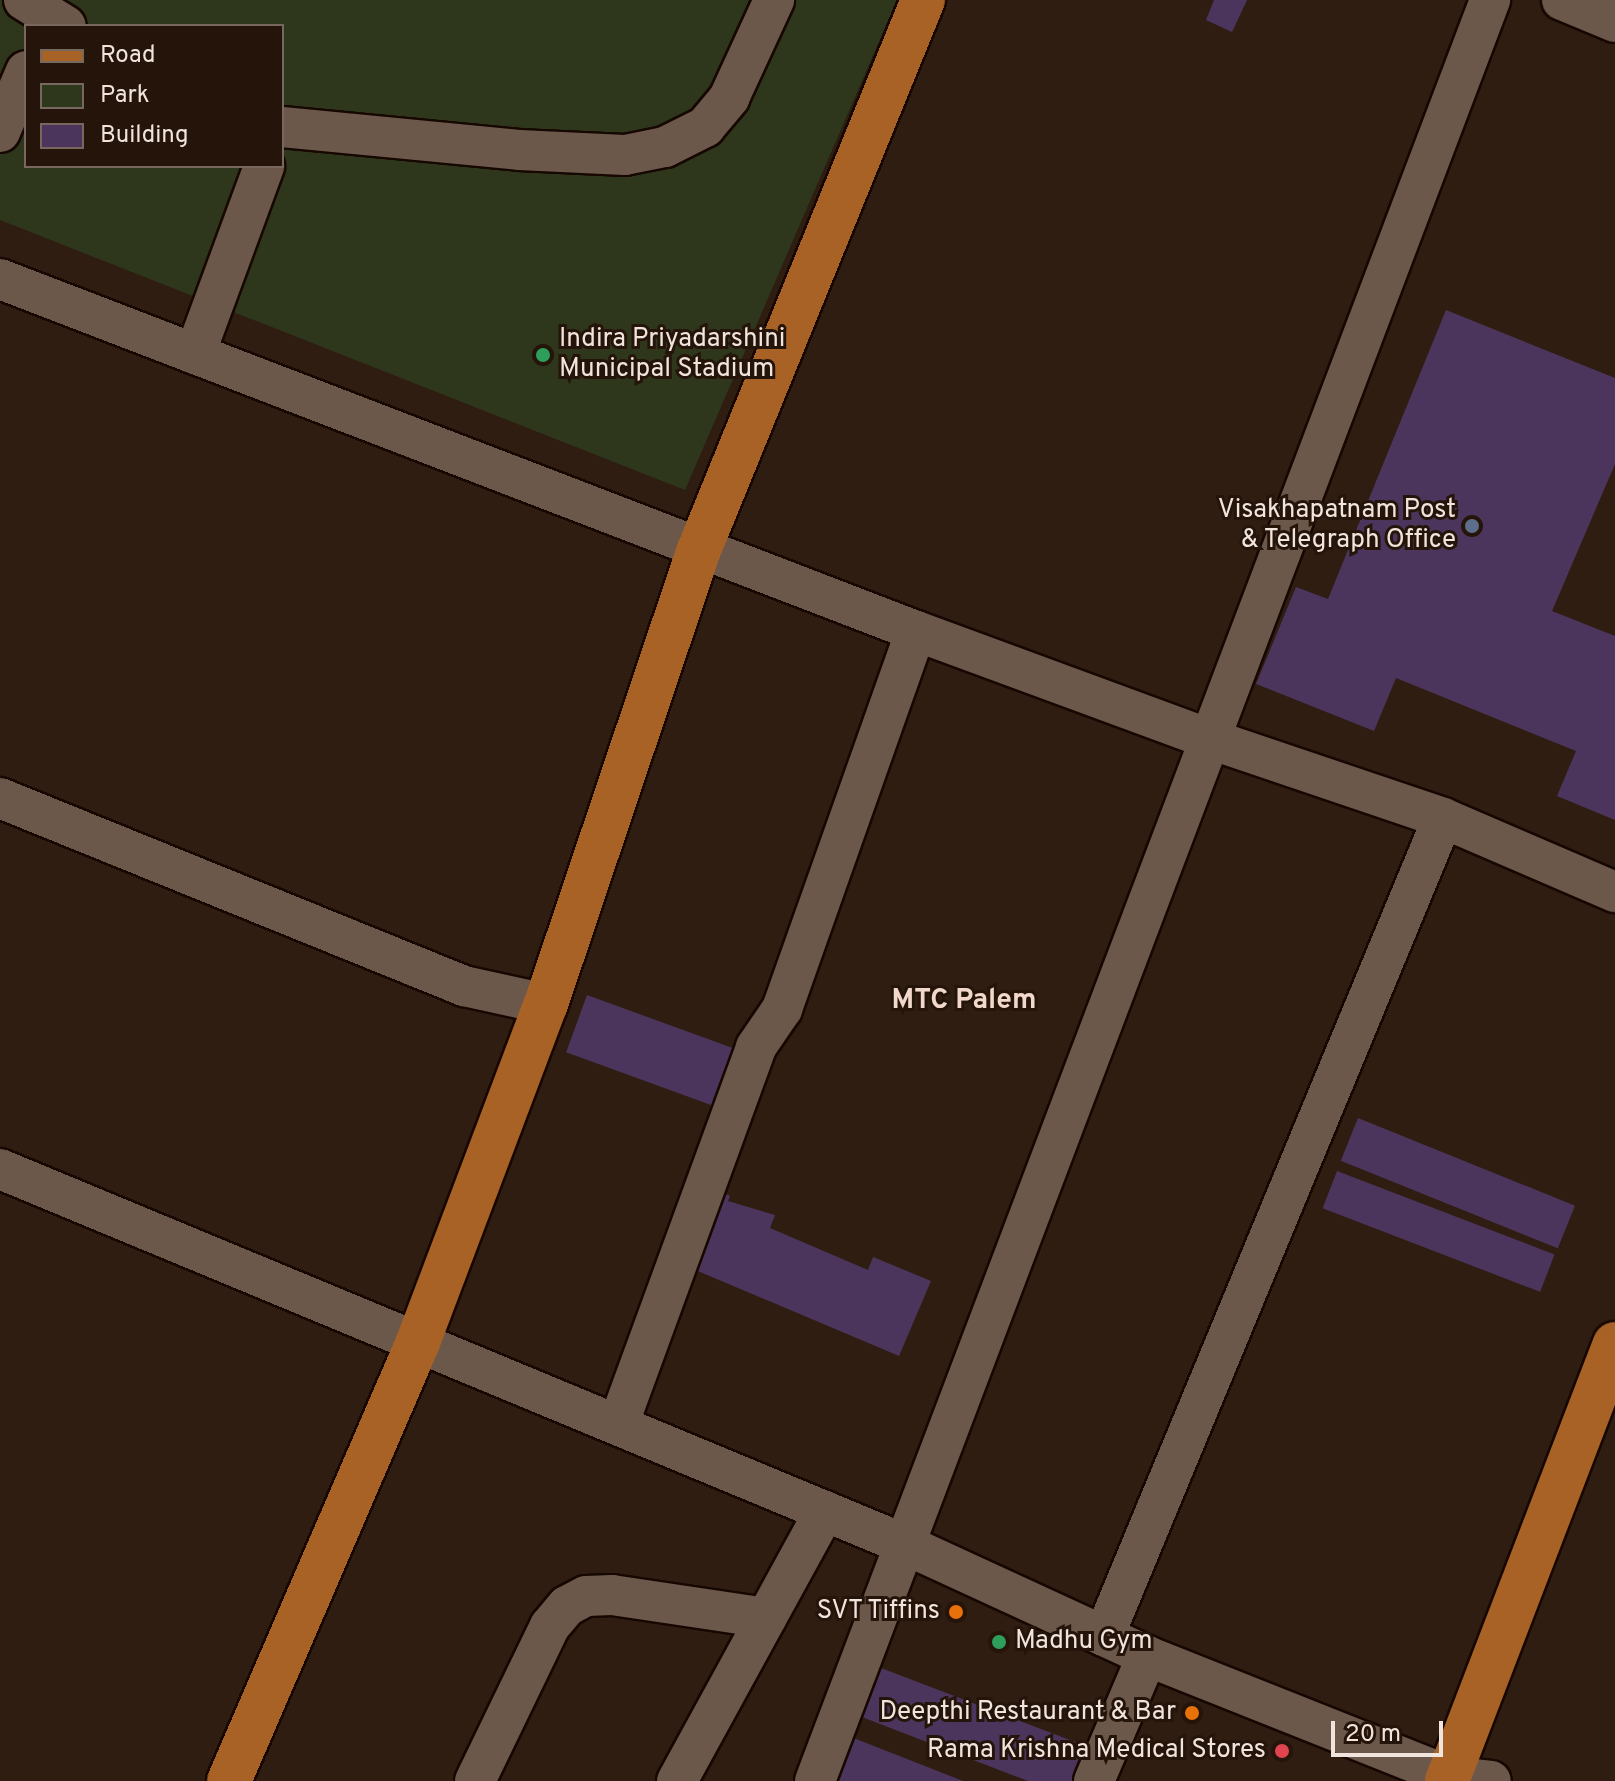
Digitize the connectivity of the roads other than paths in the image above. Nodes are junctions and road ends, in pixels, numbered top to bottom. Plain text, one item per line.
1 (774, 0) edge
2 (923, 0) edge
3 (1490, 0) edge
4 (1562, 0) edge
5 (1615, 22) edge
6 (24, 76) edge
7 (284, 127) edge
8 (0, 132) edge
9 (263, 168) edge
10 (0, 279) edge
11 (195, 354) junction
12 (699, 550) junction
13 (916, 631) junction
14 (1210, 739) junction
15 (0, 798) edge
16 (1443, 818) junction
17 (1615, 892) edge
18 (546, 1004) junction
19 (0, 1169) edge
20 (418, 1342) junction
21 (1615, 1344) edge
22 (618, 1425) junction
23 (825, 1511) junction
24 (904, 1544) junction
25 (766, 1618) junction
26 (1104, 1636) junction
27 (1147, 1656) junction
28 (1463, 1779) edge
29 (229, 1781) edge
30 (475, 1781) edge
31 (677, 1781) edge
32 (815, 1781) edge
33 (1094, 1781) edge

1 - 7 street
2 - 12 main road
3 - 14 street
4 - 5 street
6 - 8 street
9 - 11 street
10 - 11 street
11 - 12 street
12 - 13 street
12 - 18 main road
13 - 14 street
13 - 22 street
14 - 16 street
14 - 24 street
15 - 18 street
16 - 17 street
16 - 26 street
18 - 20 main road
19 - 20 street
20 - 22 street
20 - 29 main road
21 - 28 main road
22 - 23 street
23 - 24 street
23 - 25 street
24 - 26 street
24 - 32 street
25 - 30 street
25 - 31 street
26 - 27 street
27 - 28 street
27 - 33 street

